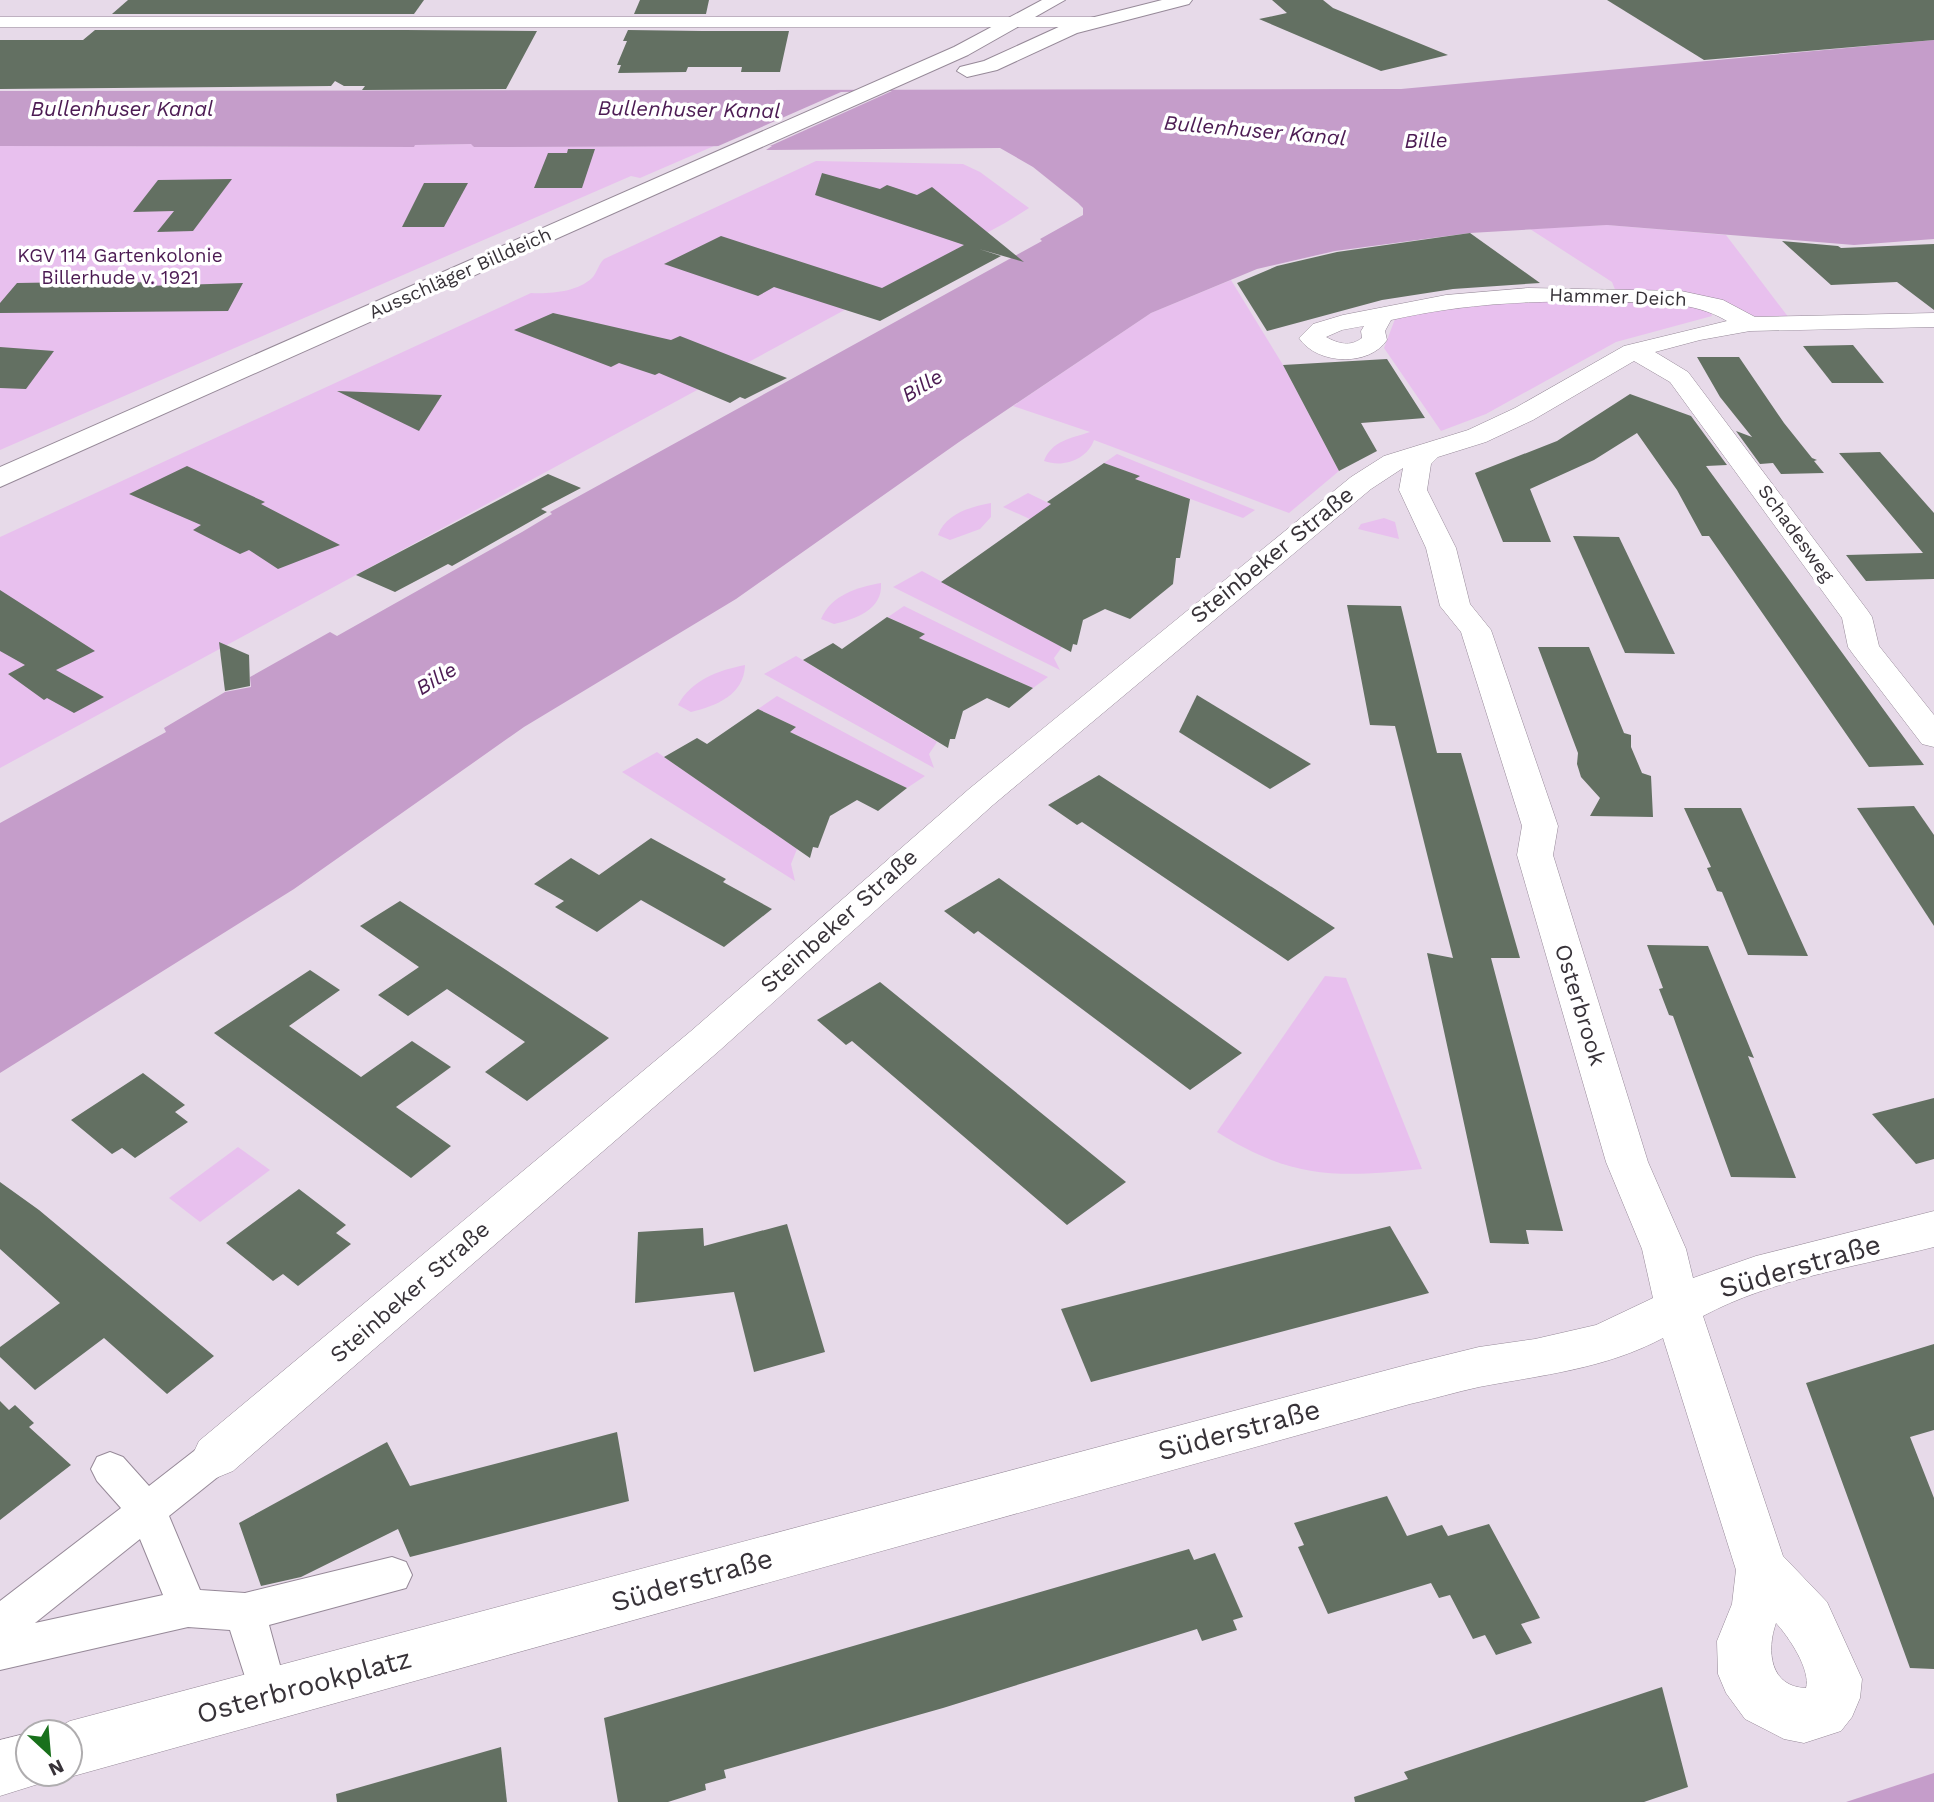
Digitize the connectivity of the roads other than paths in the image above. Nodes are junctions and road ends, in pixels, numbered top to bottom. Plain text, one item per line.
1 (831, 0) edge
2 (1056, 0) edge
3 (1183, 0) edge
4 (1019, 20) junction
5 (828, 21) junction
6 (0, 22) edge
7 (1094, 22) junction
8 (920, 70) junction
9 (1382, 315) dead end
10 (1934, 320) edge
11 (1750, 324) junction
12 (1633, 351) junction
13 (1430, 450) junction
14 (0, 478) edge
15 (1362, 483) junction
16 (1413, 490) junction
17 (1934, 737) edge
18 (1934, 1229) edge
19 (1678, 1306) junction
20 (216, 1456) joint
21 (110, 1469) dead end
22 (148, 1511) junction
23 (1762, 1570) dead end
24 (392, 1575) dead end
25 (188, 1608) junction
26 (245, 1612) junction
27 (538, 1623) joint
28 (0, 1626) edge
29 (0, 1650) edge
30 (261, 1669) dead end
31 (84, 1745) edge

1 - 5 street
2 - 4 street, Ausschläger Billdeich
3 - 7 street, Ausschläger Billdeich
4 - 5 street
4 - 7 street
4 - 8 street, Ausschläger Billdeich
5 - 6 street
7 - 8 street, Ausschläger Billdeich
8 - 14 street, Ausschläger Billdeich
9 - 11 street, Hammer Deich
10 - 11 street
11 - 12 street, Steinbeker Straße
12 - 13 street, Steinbeker Straße
12 - 17 street, Schadesweg
13 - 15 street, Steinbeker Straße
13 - 16 street
15 - 16 street, Steinbeker Straße
15 - 20 street, Steinbeker Straße
16 - 19 street, Osterbrook
18 - 19 street, Süderstraße
19 - 23 street, Osterbrook
19 - 27 street, Süderstraße
20 - 22 street
21 - 22 street
22 - 25 street
22 - 28 street
24 - 26 street
25 - 26 street
25 - 29 street
26 - 30 street
27 - 31 street, Osterbrookplatz

